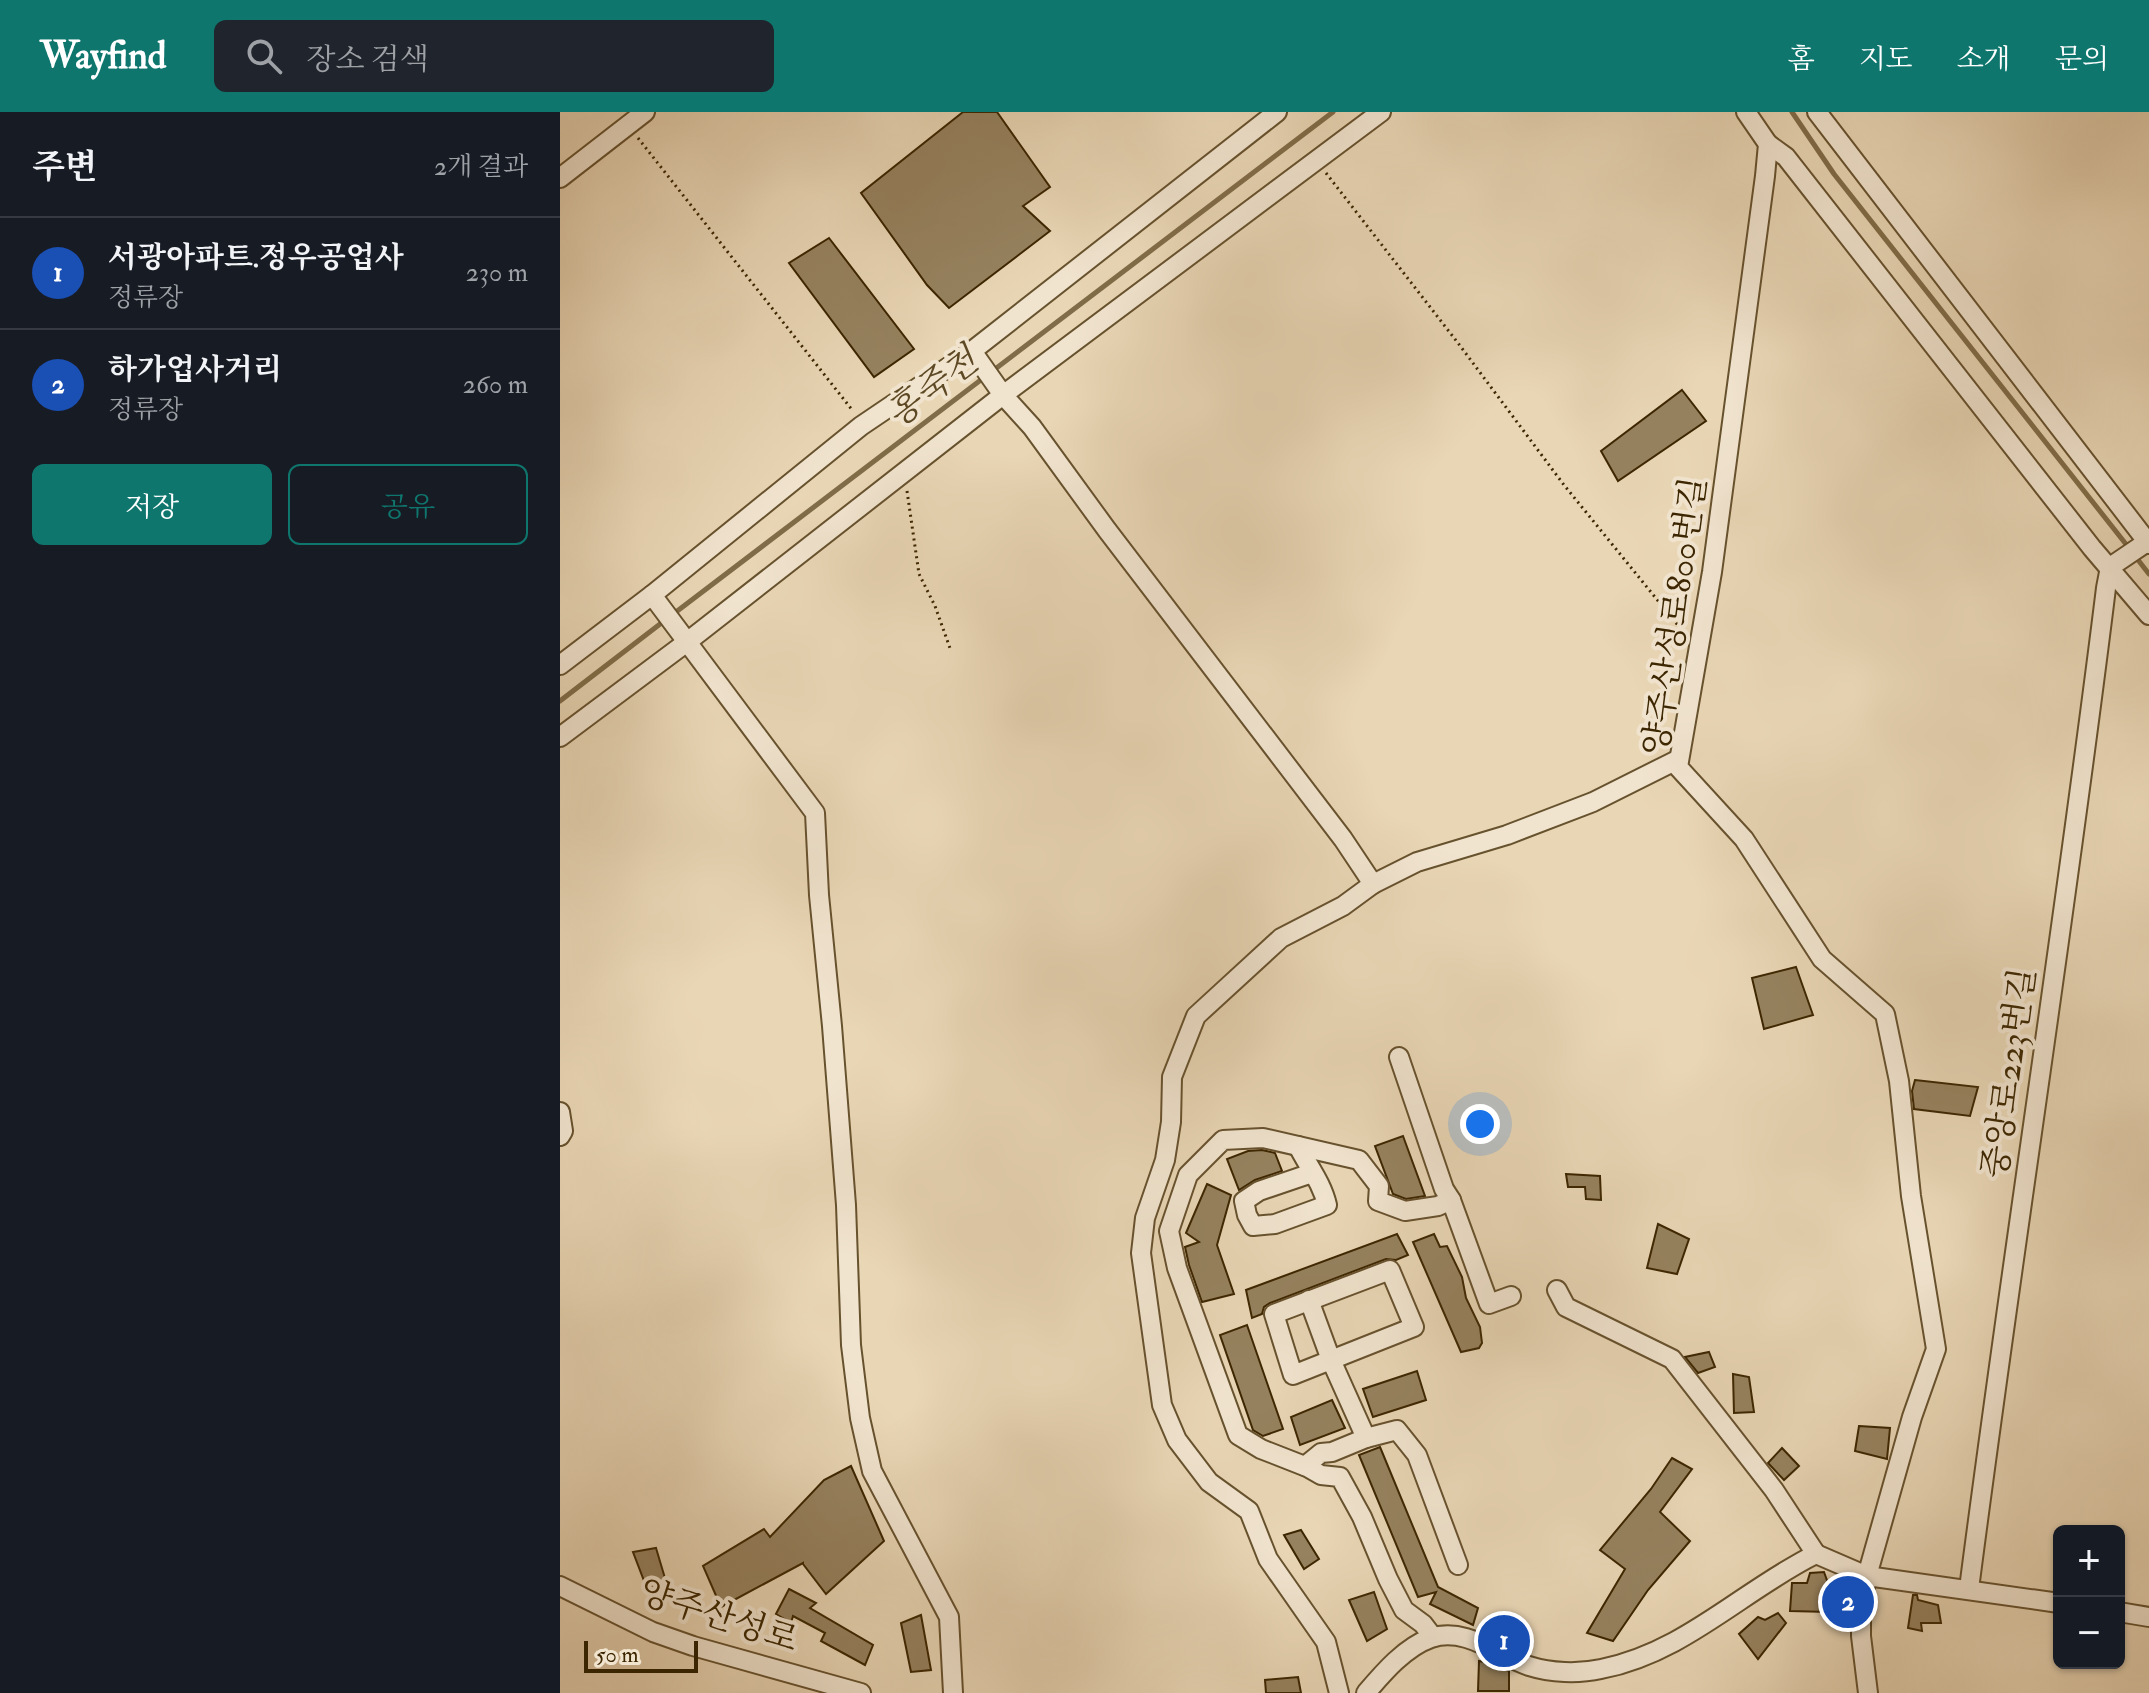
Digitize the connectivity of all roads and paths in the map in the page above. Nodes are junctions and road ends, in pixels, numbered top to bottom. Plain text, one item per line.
1 (645, 112) edge
2 (1277, 112) edge
3 (1381, 112) edge
4 (1746, 112) edge
5 (1817, 112) edge
6 (628, 125) junction
7 (1768, 144) junction
8 (1317, 160) junction
9 (560, 178) edge
10 (972, 351) junction
11 (1003, 395) junction
12 (861, 426) junction
13 (905, 471) junction
14 (2148, 543) edge
15 (2110, 567) junction
16 (652, 595) junction
17 (2149, 615) edge
18 (687, 642) junction
19 (951, 651) dead end
20 (1700, 651) junction
21 (560, 665) edge
22 (560, 737) edge
23 (1679, 759) junction
24 (1373, 884) junction
25 (1399, 1057) dead end
26 (560, 1112) edge
27 (560, 1136) edge
28 (1298, 1146) junction
29 (1312, 1173) dead end
30 (1451, 1200) junction
31 (1557, 1290) dead end
32 (1511, 1296) dead end
33 (1309, 1300) junction
34 (1331, 1360) junction
35 (1366, 1438) junction
36 (1340, 1449) junction
37 (1305, 1466) junction
38 (1340, 1477) junction
39 (1816, 1554) junction
40 (1458, 1565) dead end
41 (1867, 1576) junction
42 (560, 1586) edge
43 (1969, 1589) junction
44 (2053, 1602) edge
45 (2125, 1613) edge
46 (2149, 1617) edge
47 (1433, 1637) junction
48 (861, 1693) edge
49 (953, 1693) edge
50 (1339, 1693) edge
51 (1366, 1693) edge
52 (1868, 1693) edge

1 - 6 street
2 - 10 street
3 - 8 street
4 - 7 street
5 - 14 street
6 - 9 street
6 - 12 path
7 - 15 street
7 - 20 street, 양주산성로800번길
8 - 11 street
8 - 20 path
10 - 11 street
10 - 12 street
11 - 13 street
11 - 24 street
12 - 16 street
13 - 18 street
13 - 19 path
14 - 15 street
15 - 17 street
15 - 43 street, 중앙로223번길
16 - 18 street
16 - 21 street
18 - 22 street
18 - 49 street
20 - 23 street, 양주산성로800번길
23 - 24 street
23 - 41 street, 양주산성로800번길
24 - 50 street
25 - 30 street
26 - 27 street
28 - 29 street
28 - 30 street
28 - 37 street
30 - 32 street
31 - 39 street
33 - 34 street
33 - 34 street
33 - 34 street
34 - 35 street
35 - 36 street
35 - 40 street
36 - 37 street
36 - 38 street
37 - 38 street
38 - 47 street
39 - 41 street
39 - 47 street
41 - 43 street
41 - 52 street, 양주산성로800번길
42 - 48 street, 양주산성로
43 - 44 street
45 - 46 street
47 - 51 street

